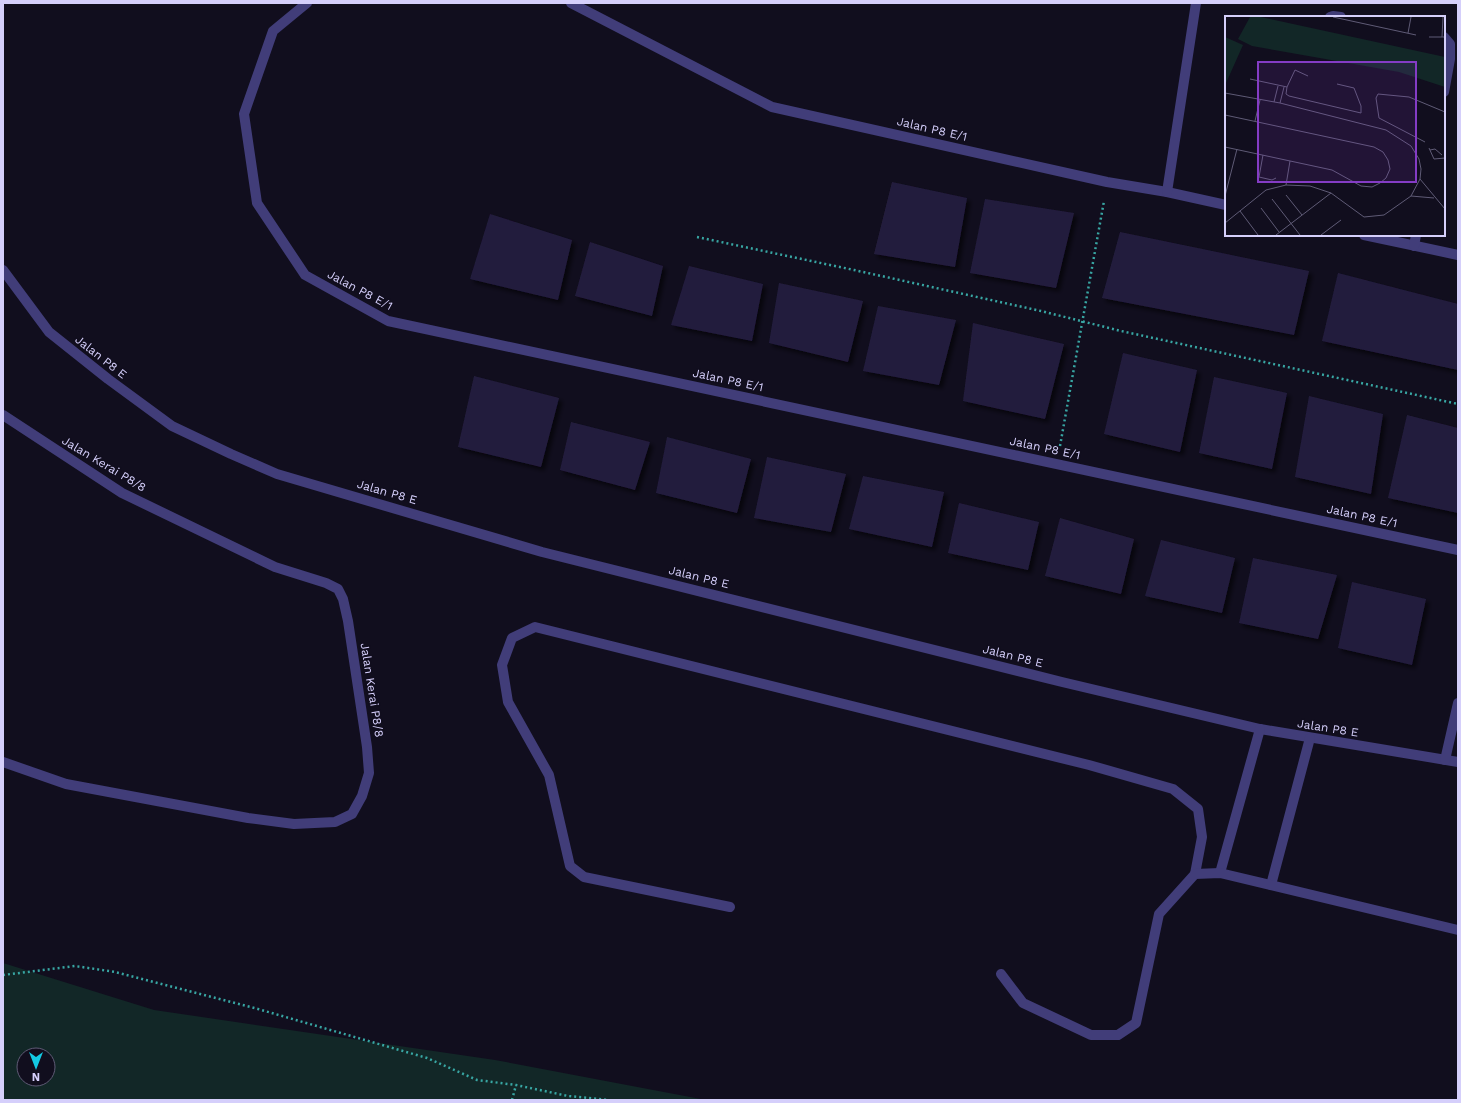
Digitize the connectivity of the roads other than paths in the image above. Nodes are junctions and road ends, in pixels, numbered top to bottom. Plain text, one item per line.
1 (307, 3) edge
2 (571, 3) edge
3 (1196, 3) edge
4 (1445, 38) edge
5 (1445, 86) edge
6 (1167, 192) junction
7 (1225, 205) edge
8 (1369, 236) edge
9 (1416, 236) edge
10 (1414, 246) junction
11 (1458, 256) edge
12 (3, 270) edge
13 (6, 281) edge
14 (3, 415) edge
15 (1458, 550) edge
16 (1458, 703) edge
17 (1260, 730) junction
18 (1310, 738) junction
19 (1445, 760) junction
20 (3, 762) edge
21 (1458, 762) edge
22 (1220, 873) junction
23 (1195, 874) junction
24 (1271, 884) junction
25 (730, 907) dead end
26 (1458, 930) edge
27 (1001, 974) dead end

1 - 15 street, Jalan P8 E/1
2 - 6 street, Jalan P8 E/1
3 - 6 street
4 - 5 street
6 - 7 street, Jalan P8 E/1
8 - 10 street
9 - 10 street
10 - 11 street
12 - 13 street, Jalan P8 E
13 - 17 street, Jalan P8 E
14 - 20 street, Jalan Kerai P8/8
16 - 19 street
17 - 18 street, Jalan P8 E
17 - 22 street
18 - 19 street, Jalan P8 E
18 - 24 street
19 - 21 street, Jalan P8 E
22 - 23 street
22 - 24 street
23 - 25 street
23 - 27 street
24 - 26 street

